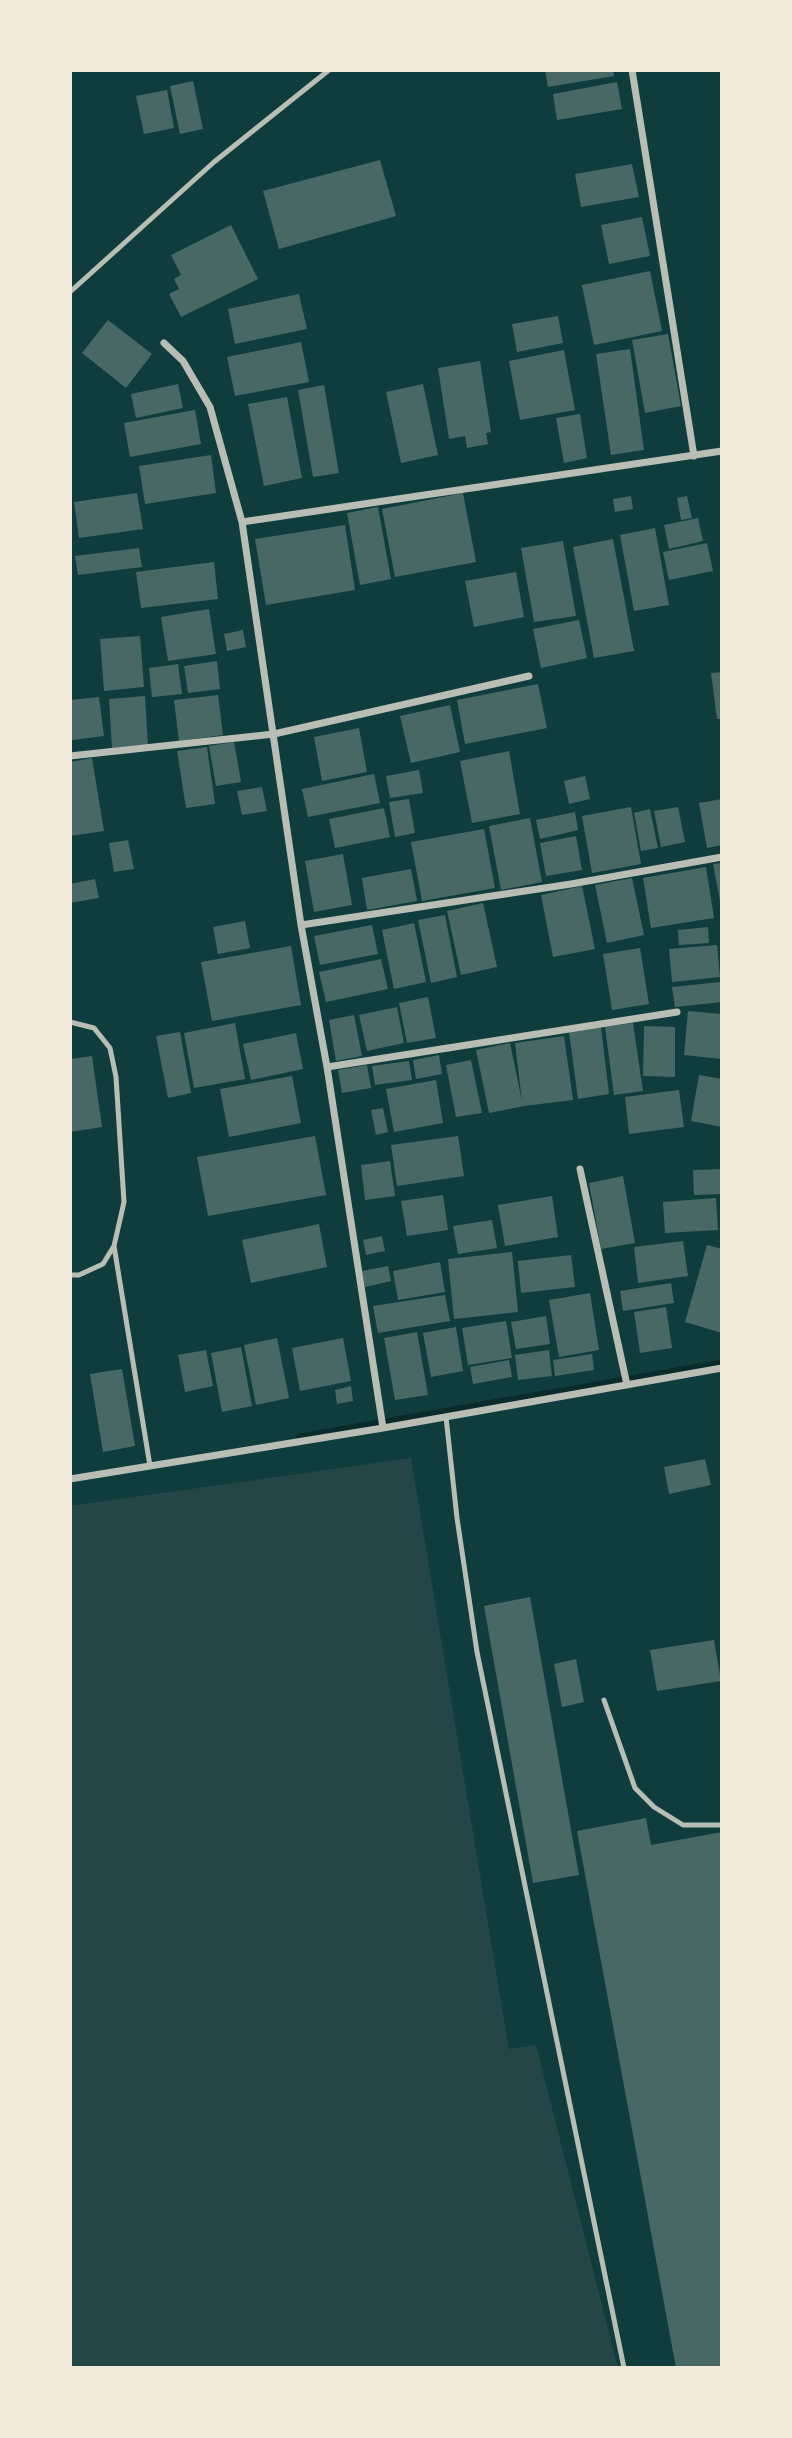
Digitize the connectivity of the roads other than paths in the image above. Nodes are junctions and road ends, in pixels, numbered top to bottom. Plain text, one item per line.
1 (329, 70) edge
2 (632, 70) edge
3 (70, 292) edge
4 (164, 344) dead end
5 (722, 451) edge
6 (694, 456) junction
7 (242, 522) junction
8 (529, 676) dead end
9 (274, 734) junction
10 (70, 756) edge
11 (722, 857) edge
12 (302, 925) junction
13 (677, 1012) dead end
14 (70, 1022) edge
15 (327, 1067) junction
16 (580, 1169) dead end
17 (114, 1246) junction
18 (70, 1275) edge
19 (722, 1368) edge
20 (627, 1385) junction
21 (446, 1417) junction
22 (383, 1428) junction
23 (150, 1466) junction
24 (70, 1479) edge
25 (604, 1700) dead end
26 (722, 1825) edge
27 (624, 2368) edge

1 - 3 lane
2 - 6 street
4 - 7 street
5 - 6 street
6 - 7 street
7 - 9 street
8 - 9 street
9 - 10 street
9 - 12 street
11 - 12 street
12 - 15 street
13 - 15 street
14 - 17 lane
15 - 22 street
16 - 20 street
17 - 18 lane
17 - 23 lane
19 - 20 street
20 - 21 street
21 - 22 street
21 - 27 lane
22 - 23 street
23 - 24 street
25 - 26 lane

